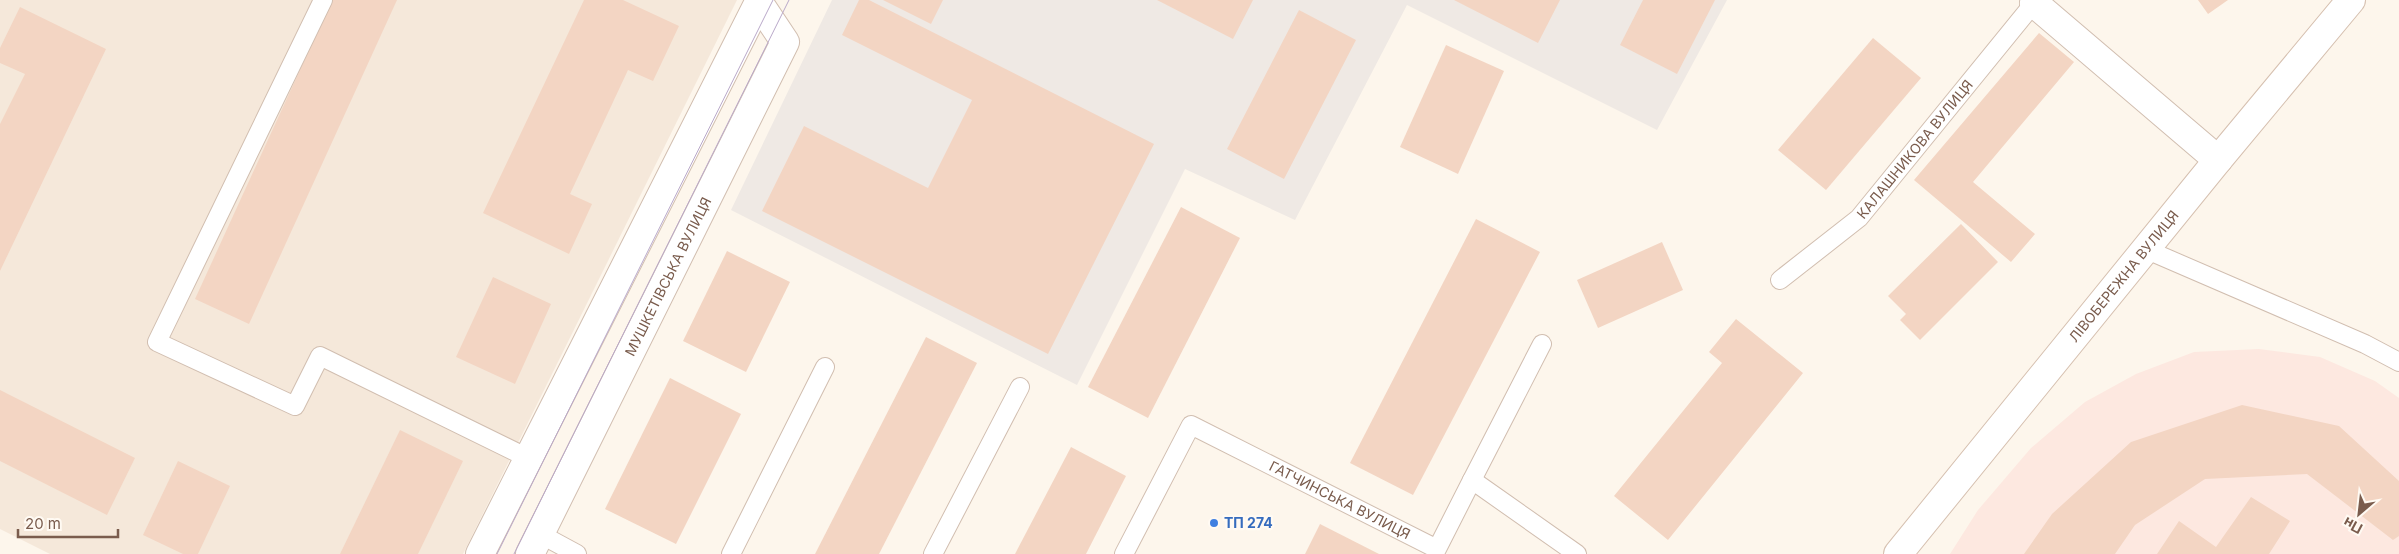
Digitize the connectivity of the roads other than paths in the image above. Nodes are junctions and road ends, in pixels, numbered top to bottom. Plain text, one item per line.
1 (323, 0) edge
2 (2350, 0) edge
3 (759, 1) edge
4 (2034, 2) edge
5 (2218, 160) junction
6 (2145, 249) junction
7 (1780, 280) dead end
8 (1542, 344) dead end
9 (2399, 362) edge
10 (825, 367) dead end
11 (1020, 388) dead end
12 (528, 458) junction
13 (1472, 480) junction
14 (535, 544) edge
15 (1436, 552) edge
16 (480, 554) edge
17 (577, 554) edge
18 (730, 554) edge
19 (933, 554) edge
20 (1124, 554) edge
21 (1577, 554) edge
22 (1898, 554) edge

1 - 12 lane
2 - 5 street, ЛІВОБЕРЕЖНА ВУЛИЦЯ
3 - 12 street, МУШКЕТІВСЬКА ВУЛИЦЯ
3 - 14 street, МУШКЕТІВСЬКА ВУЛИЦЯ
4 - 5 street, КАЛАШНИКОВА ВУЛИЦЯ
4 - 7 lane, КАЛАШНИКОВА ВУЛИЦЯ
5 - 6 street, ЛІВОБЕРЕЖНА ВУЛИЦЯ
6 - 9 lane
6 - 22 street, ЛІВОБЕРЕЖНА ВУЛИЦЯ
8 - 13 lane, ГАТЧИНСЬКА ВУЛИЦЯ
10 - 18 lane
11 - 19 lane
12 - 16 street, МУШКЕТІВСЬКА ВУЛИЦЯ
13 - 15 lane, ГАТЧИНСЬКА ВУЛИЦЯ
13 - 21 lane
14 - 17 lane
15 - 20 lane, ГАТЧИНСЬКА ВУЛИЦЯ

